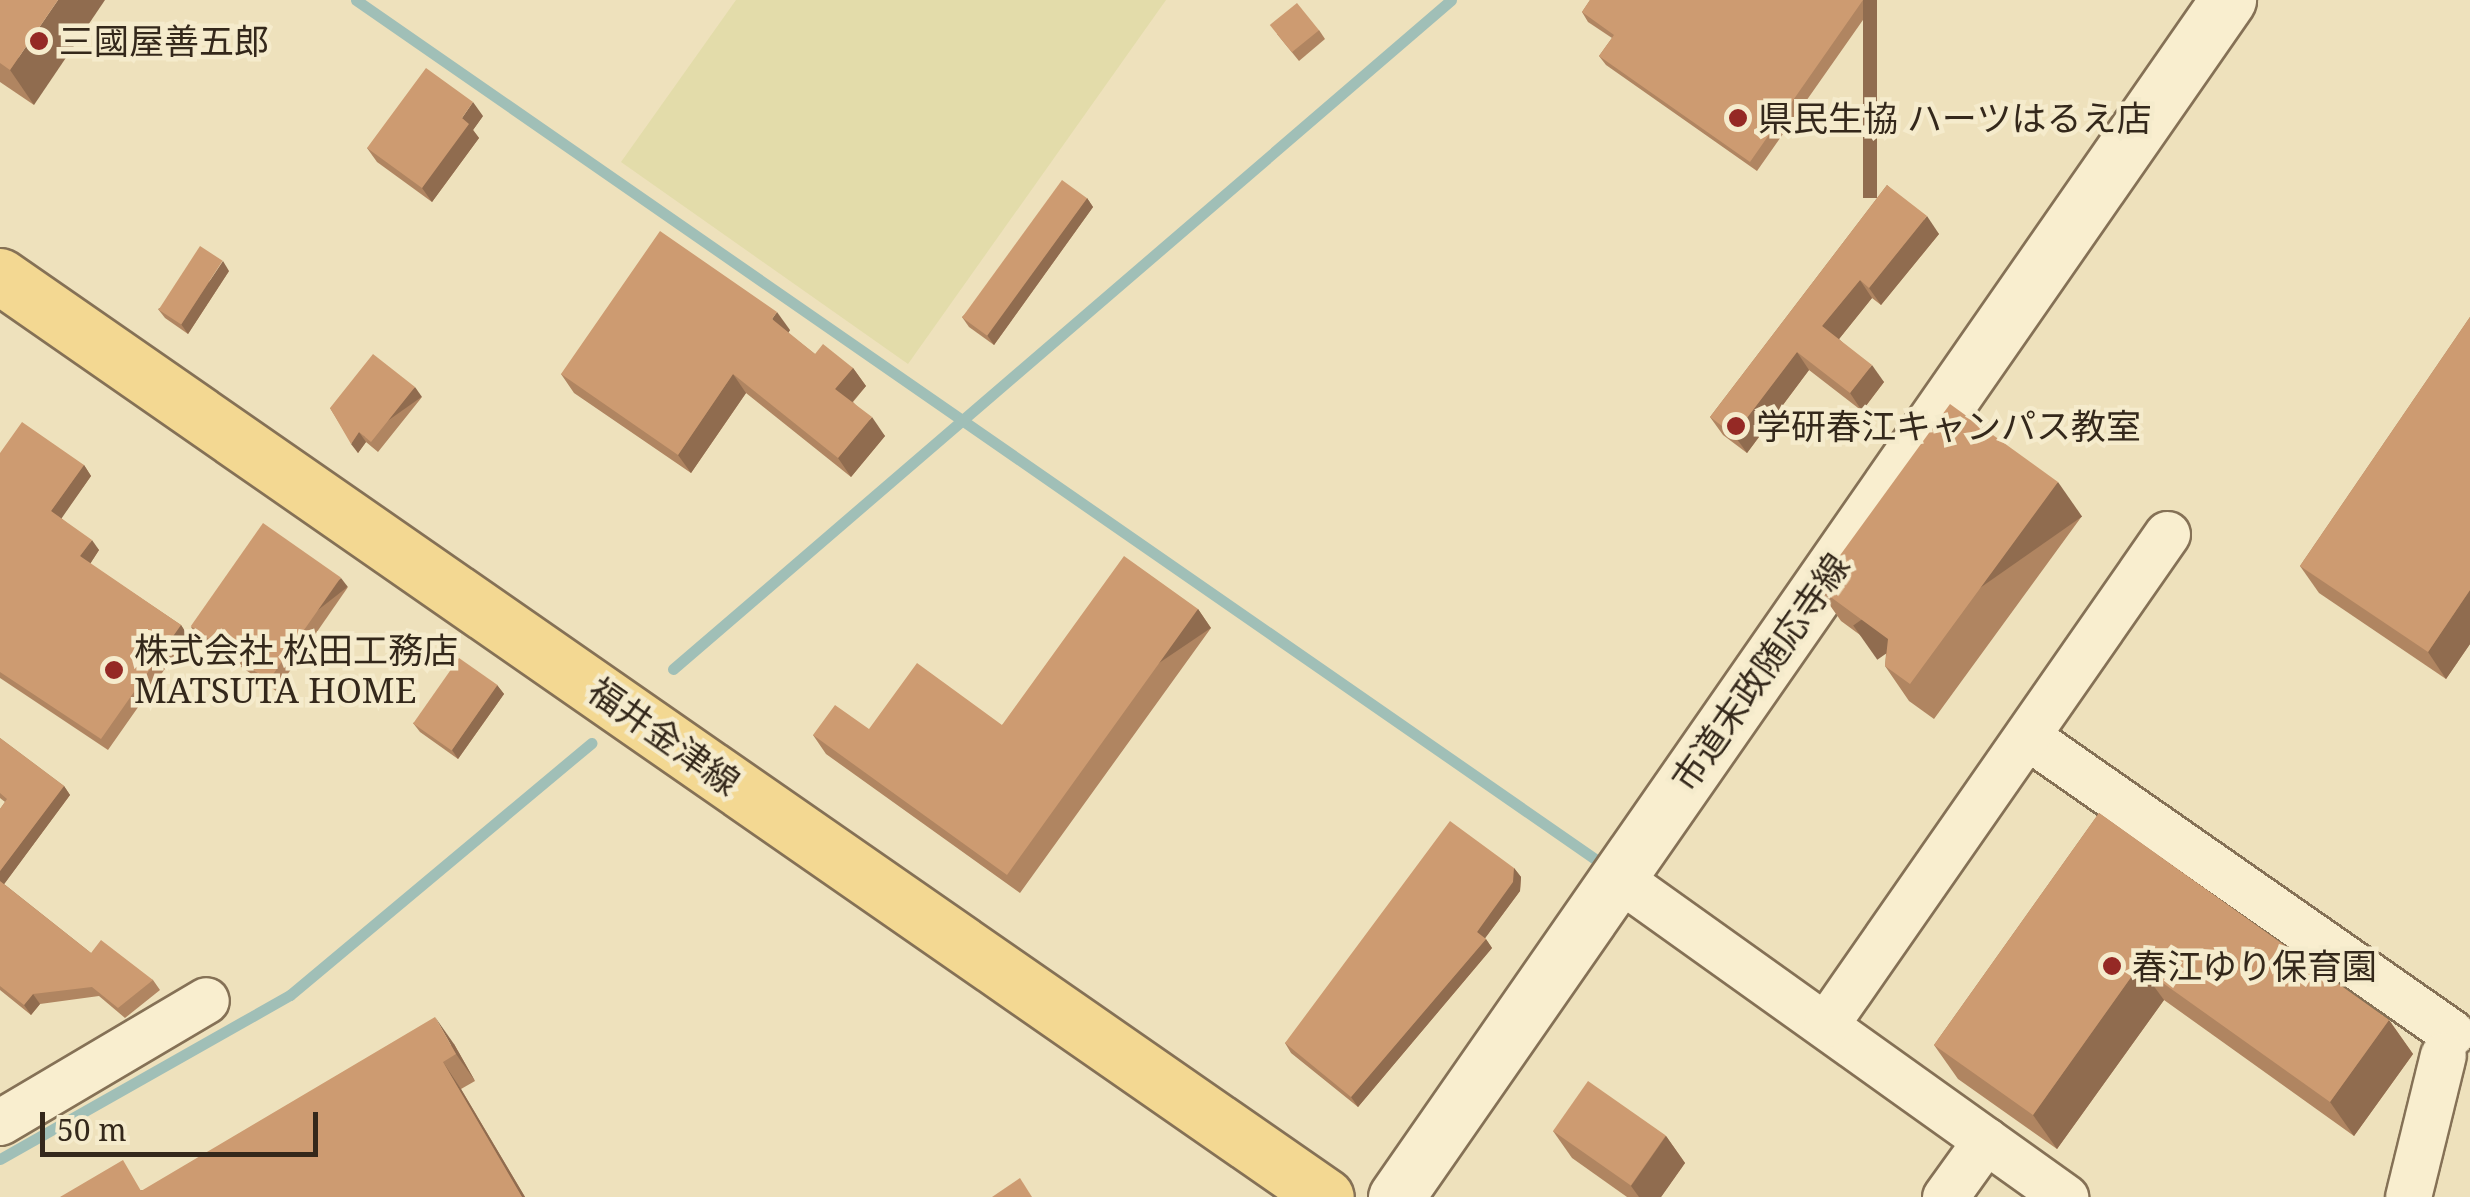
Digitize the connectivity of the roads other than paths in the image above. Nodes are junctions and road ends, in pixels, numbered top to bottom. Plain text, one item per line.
1 (2228, 0) edge
2 (0, 276) edge
3 (2167, 534) dead end
4 (2028, 737) junction
5 (1617, 877) junction
6 (206, 1000) dead end
7 (1826, 1024) junction
8 (0, 1122) edge
9 (1986, 1140) junction
10 (1326, 1197) edge
11 (1396, 1197) edge
12 (1945, 1197) edge
13 (2065, 1197) edge
14 (2408, 1197) edge

1 - 5 street, 市道末政随応寺線
2 - 10 main road, 福井金津線
3 - 4 street
4 - 7 street
4 - 14 street
5 - 7 street
5 - 11 street, 市道末政随応寺線
6 - 8 street
7 - 9 street
9 - 12 street
9 - 13 street

